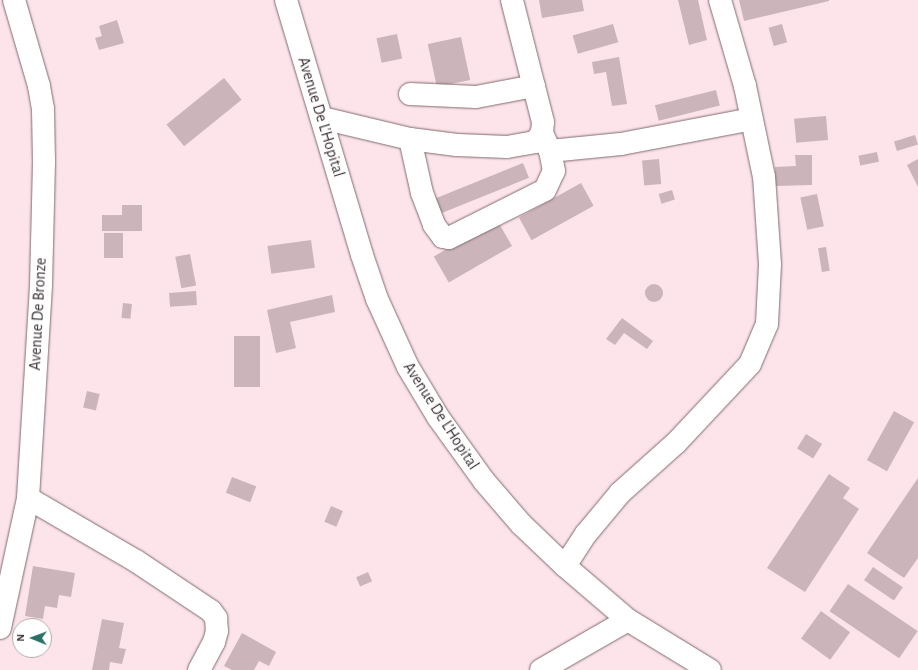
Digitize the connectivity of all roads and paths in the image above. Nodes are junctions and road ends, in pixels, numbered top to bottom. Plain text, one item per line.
1 (14, 0) edge
2 (286, 0) edge
3 (512, 0) edge
4 (720, 0) edge
5 (534, 86) junction
6 (410, 94) dead end
7 (322, 118) junction
8 (752, 119) junction
9 (410, 139) junction
10 (546, 142) junction
11 (28, 498) junction
12 (565, 566) junction
13 (628, 620) junction
14 (0, 628) edge
15 (199, 670) edge
16 (541, 670) edge
17 (710, 670) edge

1 - 11 street, Avenue De Bronze
2 - 7 street, Avenue De L'Hopital
3 - 5 street
4 - 8 street
5 - 6 street
5 - 10 street
7 - 9 street
7 - 12 street, Avenue De L'Hopital
8 - 10 street
8 - 12 street
9 - 10 street
9 - 10 street
11 - 14 street, Avenue De Bronze
11 - 15 street
12 - 13 street, Avenue De L'Hopital
13 - 16 street
13 - 17 street, Avenue De L'Hopital

